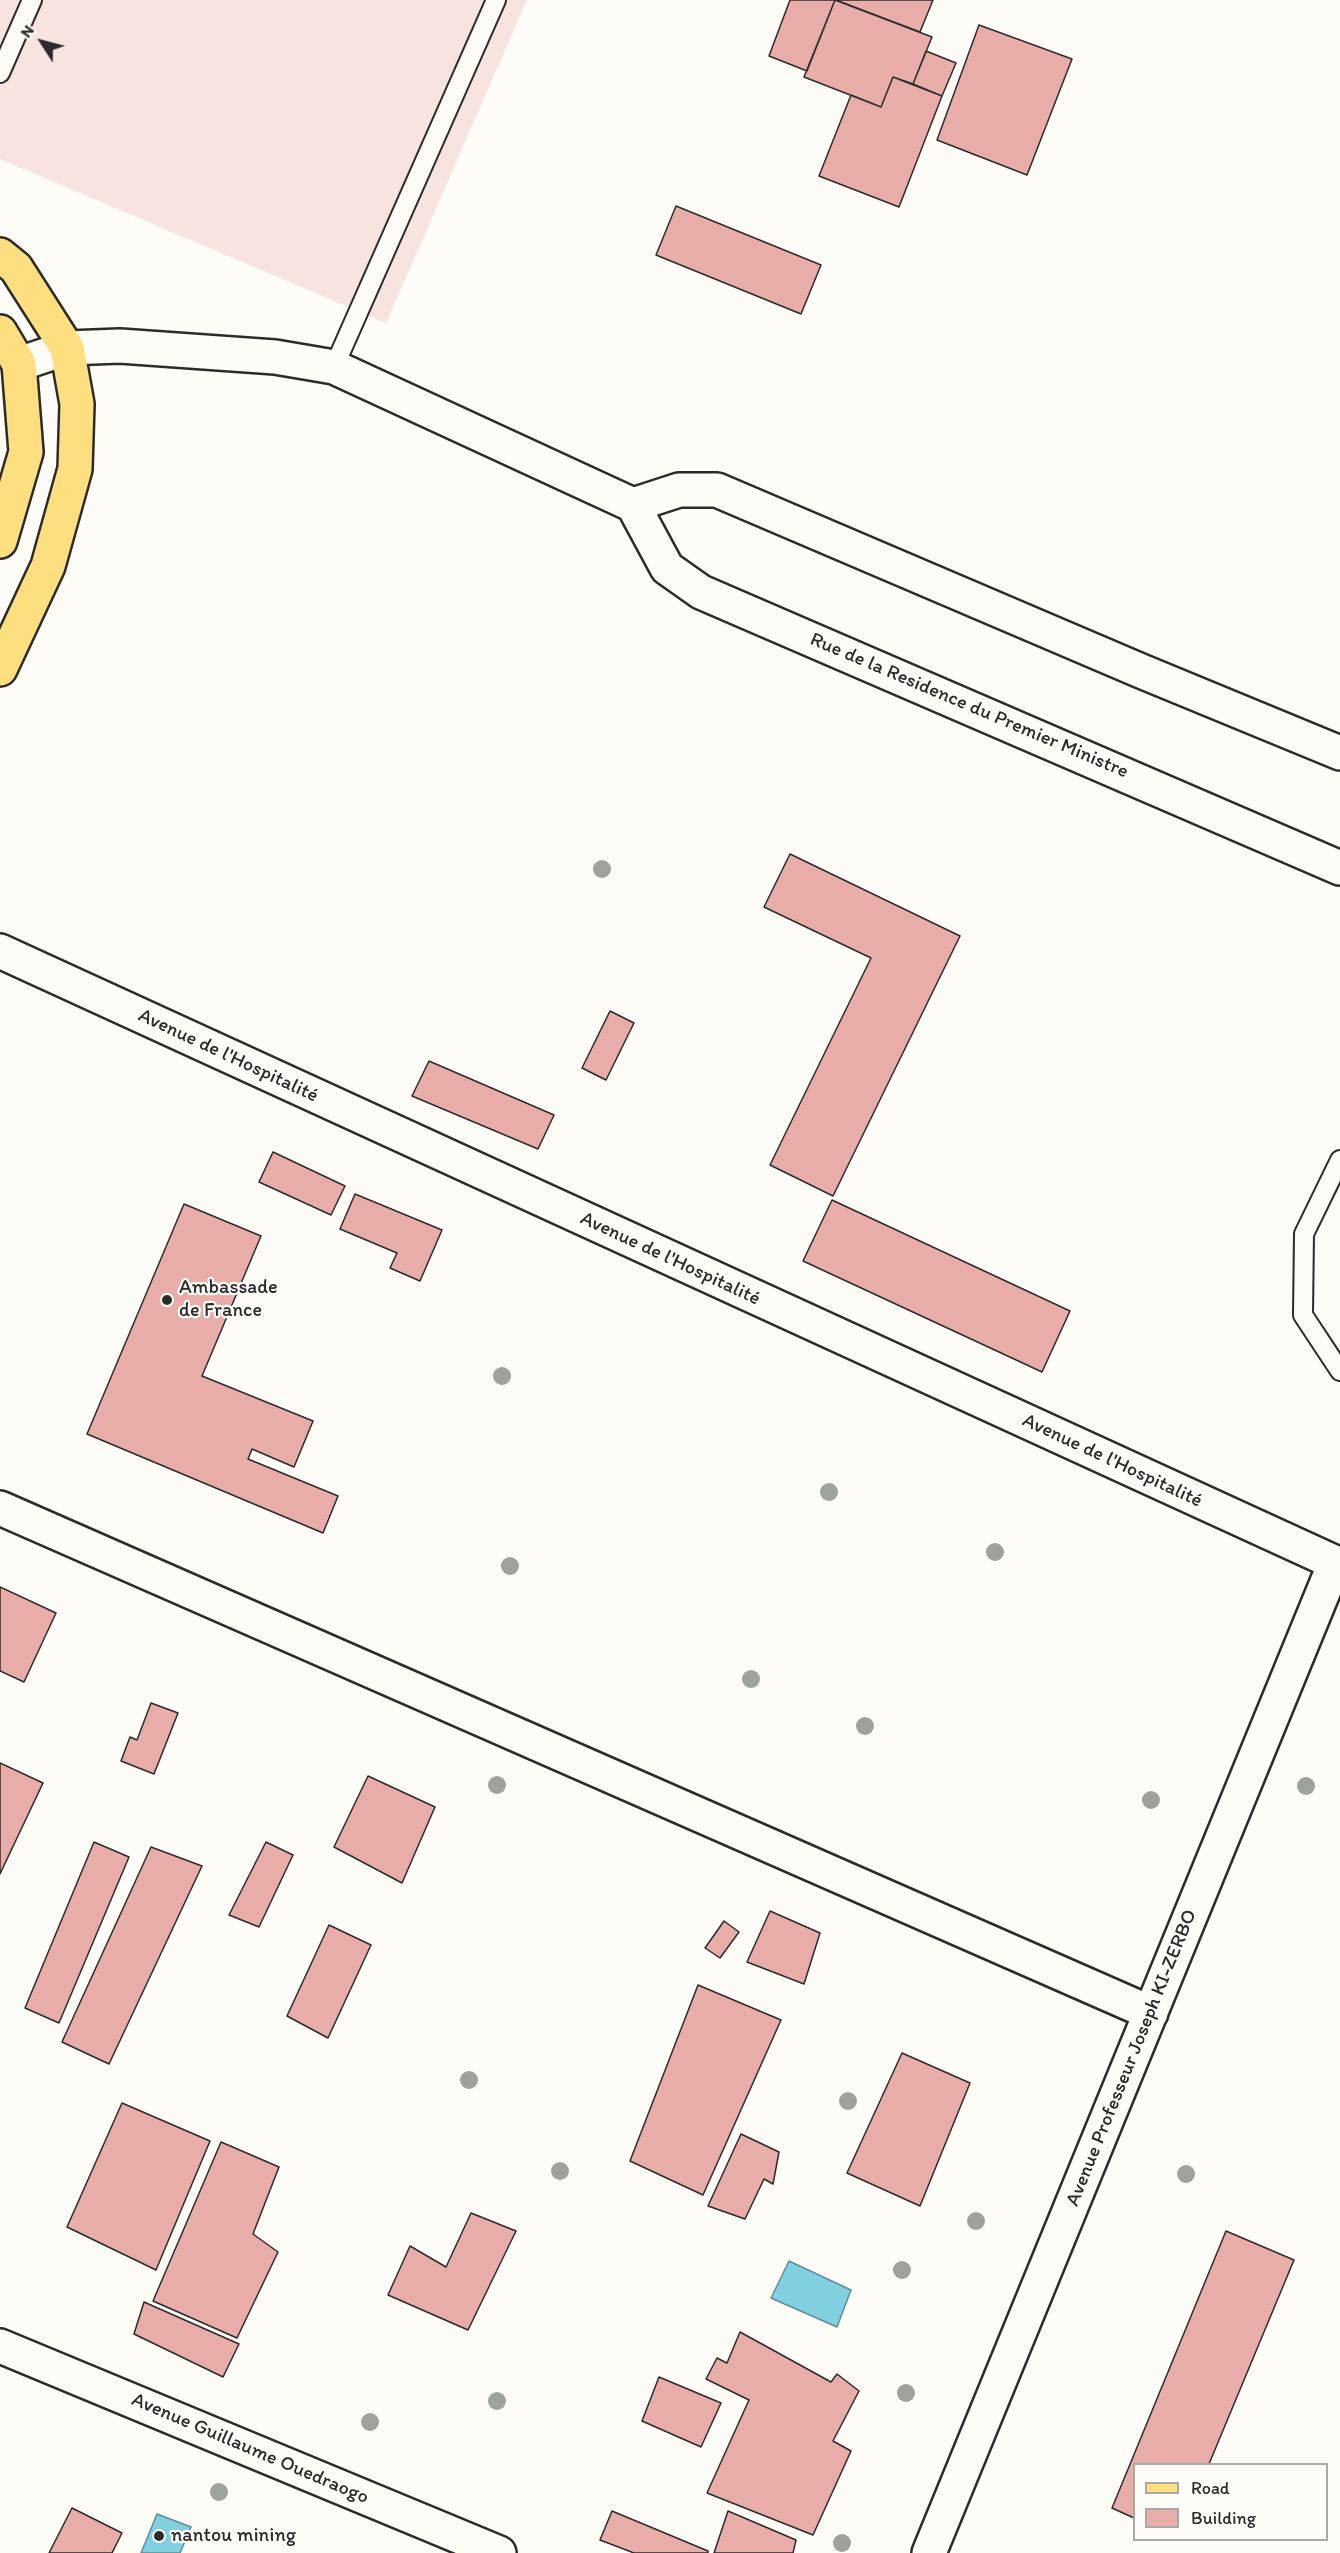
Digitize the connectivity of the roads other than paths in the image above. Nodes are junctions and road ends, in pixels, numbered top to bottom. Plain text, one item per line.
1 (32, 0) edge
2 (496, 0) edge
3 (0, 73) edge
4 (0, 255) edge
5 (0, 332) edge
6 (67, 348) junction
7 (19, 364) junction
8 (334, 368) junction
9 (633, 505) junction
10 (0, 541) edge
11 (0, 669) edge
12 (1340, 753) edge
13 (1340, 867) edge
14 (0, 951) edge
15 (1340, 1160) edge
16 (1340, 1371) edge
17 (0, 1508) edge
18 (1337, 1564) edge
19 (1151, 2013) junction
20 (0, 2346) edge
21 (499, 2553) edge
22 (928, 2553) edge

1 - 3 lane
2 - 8 lane
4 - 6 main road
5 - 7 main road
6 - 7 street
6 - 8 street
6 - 11 main road
7 - 10 main road
8 - 9 street
9 - 12 street
9 - 13 street, Rue de la Residence du Premier Ministre
14 - 18 street, Avenue de l'Hospitalité
15 - 16 lane
17 - 19 street
18 - 19 street, Avenue Professeur Joseph KI-ZERBO
19 - 22 street, Avenue Professeur Joseph KI-ZERBO
20 - 21 street, Avenue Guillaume Ouedraogo

